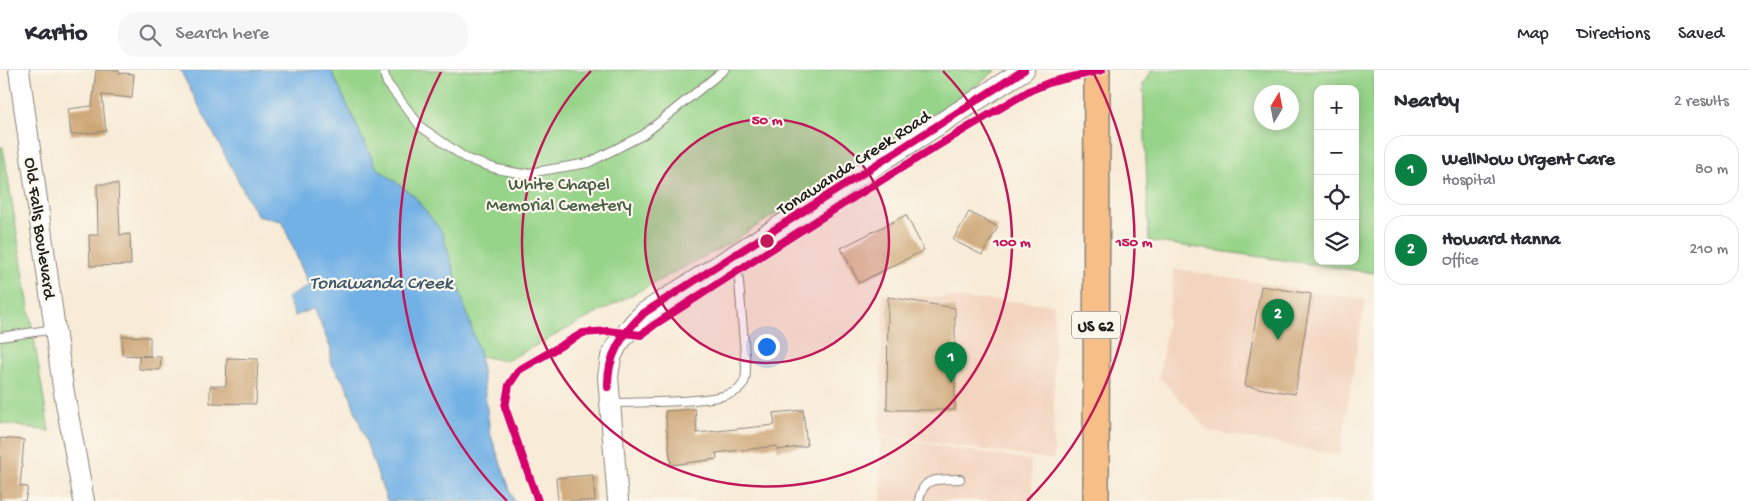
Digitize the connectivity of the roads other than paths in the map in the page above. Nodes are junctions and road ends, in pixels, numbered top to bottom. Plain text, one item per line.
1 (19, 70) edge
2 (383, 70) edge
3 (724, 70) edge
4 (1024, 70) edge
5 (1096, 70) edge
6 (739, 254) junction
7 (56, 329) junction
8 (0, 337) edge
9 (609, 395) junction
10 (960, 479) dead end
11 (84, 501) edge
12 (618, 501) edge
13 (919, 501) edge
14 (1096, 501) edge

1 - 7 street, Old Falls Boulevard
2 - 3 lane
4 - 6 street, Tonawanda Creek Road
5 - 14 main road, US 62
6 - 9 street, Tonawanda Creek Road
6 - 9 lane
7 - 8 lane
7 - 11 street, Old Falls Boulevard
9 - 12 street, Tonawanda Creek Road
10 - 13 lane

